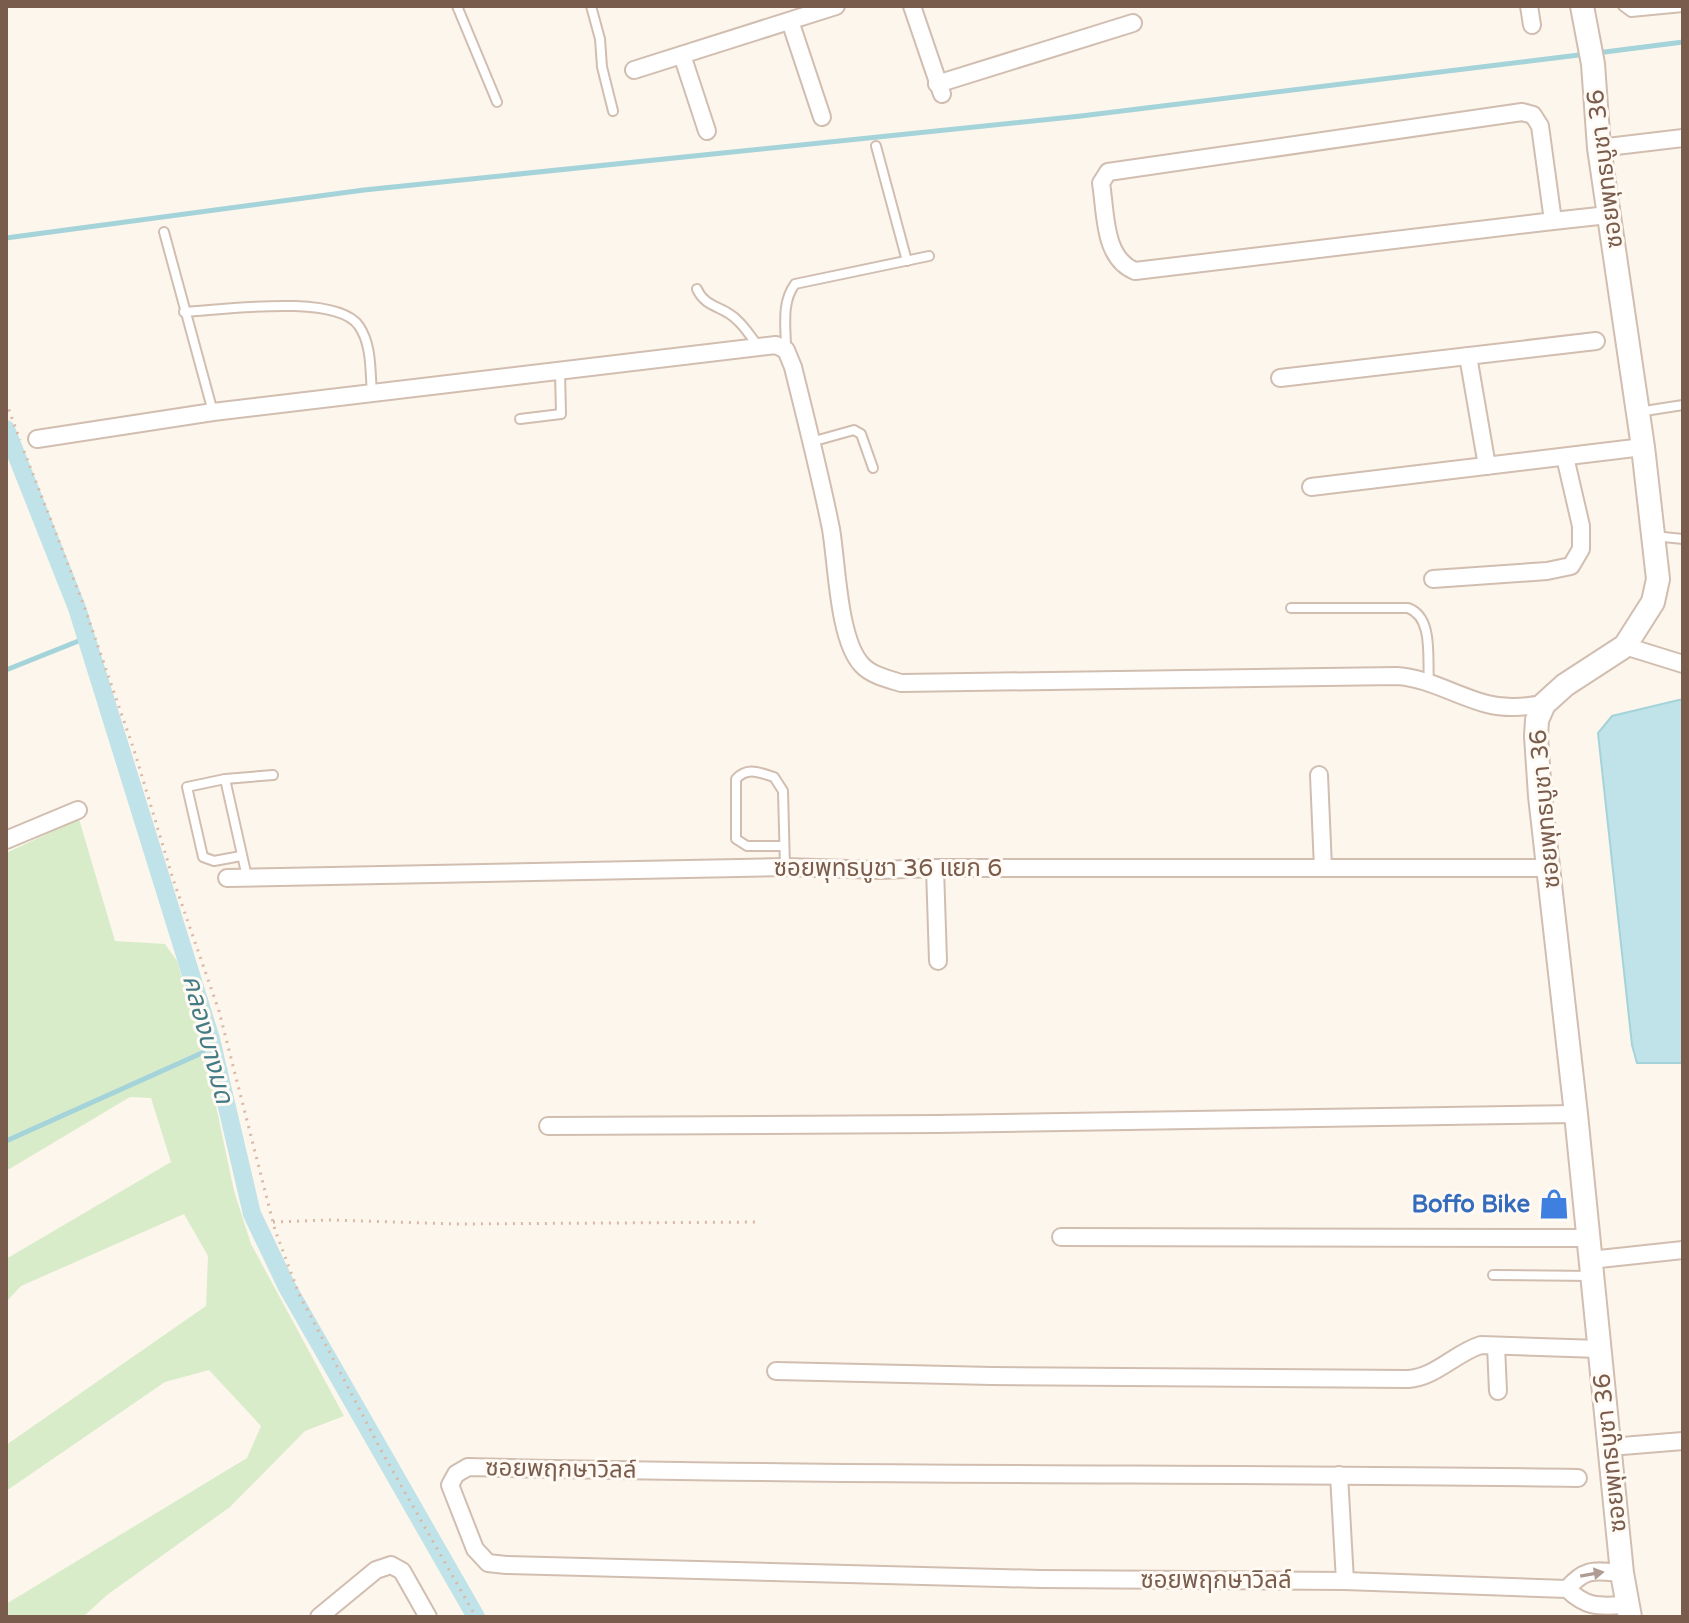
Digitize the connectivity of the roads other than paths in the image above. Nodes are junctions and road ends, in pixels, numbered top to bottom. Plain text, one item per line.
1 (457, 6) edge
2 (591, 6) edge
3 (836, 6) edge
4 (912, 6) edge
5 (1529, 6) edge
6 (1582, 6) edge
7 (1623, 6) edge
8 (1683, 7) edge
9 (790, 21) junction
10 (1133, 23) dead end
11 (1532, 25) dead end
12 (682, 55) junction
13 (634, 70) dead end
14 (497, 102) dead end
15 (613, 111) dead end
16 (822, 117) dead end
17 (707, 131) dead end
18 (1683, 138) edge
19 (876, 146) dead end
20 (1599, 148) junction
21 (1608, 215) junction
22 (1553, 221) junction
23 (164, 232) dead end
24 (929, 256) dead end
25 (907, 261) junction
26 (697, 289) dead end
27 (184, 312) junction
28 (1596, 341) dead end
29 (758, 346) junction
30 (786, 350) junction
31 (1468, 356) junction
32 (560, 371) junction
33 (1280, 378) dead end
34 (372, 393) junction
35 (1683, 405) edge
36 (213, 412) junction
37 (1638, 412) junction
38 (520, 419) dead end
39 (37, 439) dead end
40 (811, 442) junction
41 (1643, 447) junction
42 (1565, 457) junction
43 (1487, 466) junction
44 (873, 468) dead end
45 (1311, 487) dead end
46 (1653, 536) junction
47 (1683, 539) edge
48 (1433, 579) dead end
49 (1291, 608) dead end
50 (1625, 646) junction
51 (1683, 664) edge
52 (1429, 682) junction
53 (1544, 704) junction
54 (273, 775) dead end
55 (1319, 775) dead end
56 (225, 779) junction
57 (78, 810) dead end
58 (6, 840) edge
59 (784, 846) junction
60 (241, 856) junction
61 (785, 867) junction
62 (935, 868) junction
63 (1323, 868) junction
64 (1549, 868) junction
65 (227, 878) dead end
66 (247, 878) junction
67 (938, 961) dead end
68 (1576, 1114) junction
69 (548, 1126) dead end
70 (1061, 1237) dead end
71 (1683, 1250) edge
72 (1590, 1258) junction
73 (1493, 1275) dead end
74 (1496, 1346) junction
75 (1599, 1349) junction
76 (776, 1371) dead end
77 (1498, 1391) dead end
78 (1683, 1441) edge
79 (1610, 1447) junction
80 (1339, 1475) junction
81 (1578, 1478) dead end
82 (1622, 1573) junction
83 (1345, 1581) junction
84 (1567, 1589) junction
85 (1628, 1611) edge
86 (319, 1617) edge
87 (428, 1617) edge

1 - 14 lane
2 - 15 lane
3 - 9 street
4 - 10 street
5 - 11 street
6 - 20 street, ซอยพุทธบูชา 36
7 - 8 lane
9 - 12 street
9 - 16 street
12 - 13 street
12 - 17 street
18 - 20 street
19 - 25 lane
20 - 21 street, ซอยพุทธบูชา 36
21 - 22 street
21 - 37 street, ซอยพุทธบูชา 36
22 - 22 street
23 - 27 lane
24 - 25 lane
25 - 30 lane
26 - 29 lane
27 - 34 lane
27 - 36 lane
28 - 31 street
29 - 30 street
29 - 32 street
30 - 40 street
31 - 33 street
31 - 43 street
32 - 34 street
32 - 38 lane
34 - 36 street
35 - 37 lane
36 - 39 street
37 - 41 street, ซอยพุทธบูชา 36
40 - 44 lane
40 - 52 street
41 - 42 street
41 - 46 street, ซอยพุทธบูชา 36
42 - 43 street
42 - 48 street
43 - 45 street
46 - 47 lane
46 - 50 street, ซอยพุทธบูชา 36
49 - 52 lane
50 - 51 street
50 - 53 street, ซอยพุทธบูชา 36
52 - 53 street
53 - 64 street, ซอยพุทธบูชา 36
54 - 56 lane
55 - 63 street
56 - 60 lane
56 - 60 lane
57 - 58 street
59 - 59 lane
59 - 61 lane
60 - 66 lane
61 - 62 street, ซอยพุทธบูชา 36 แยก 6
61 - 66 street, ซอยพุทธบูชา 36 แยก 6
62 - 63 street, ซอยพุทธบูชา 36 แยก 6
62 - 67 street
63 - 64 street, ซอยพุทธบูชา 36 แยก 6
64 - 68 street, ซอยพุทธบูชา 36
65 - 66 street, ซอยพุทธบูชา 36 แยก 6
68 - 69 street
68 - 72 street, ซอยพุทธบูชา 36
70 - 72 street
71 - 72 street
72 - 73 lane
72 - 75 street, ซอยพุทธบูชา 36
74 - 75 street
74 - 76 street
74 - 77 street
75 - 79 street, ซอยพุทธบูชา 36
78 - 79 street
79 - 82 street, ซอยพุทธบูชา 36
80 - 81 street, ซอยพฤกษาวิลล์
80 - 83 street
80 - 83 street, ซอยพฤกษาวิลล์
84 -> 82 street
82 - 85 street, ซอยพุทธบูชา 36
83 - 84 street, ซอยพฤกษาวิลล์
84 - 85 street, ซอยพฤกษาวิลล์
86 - 87 street

